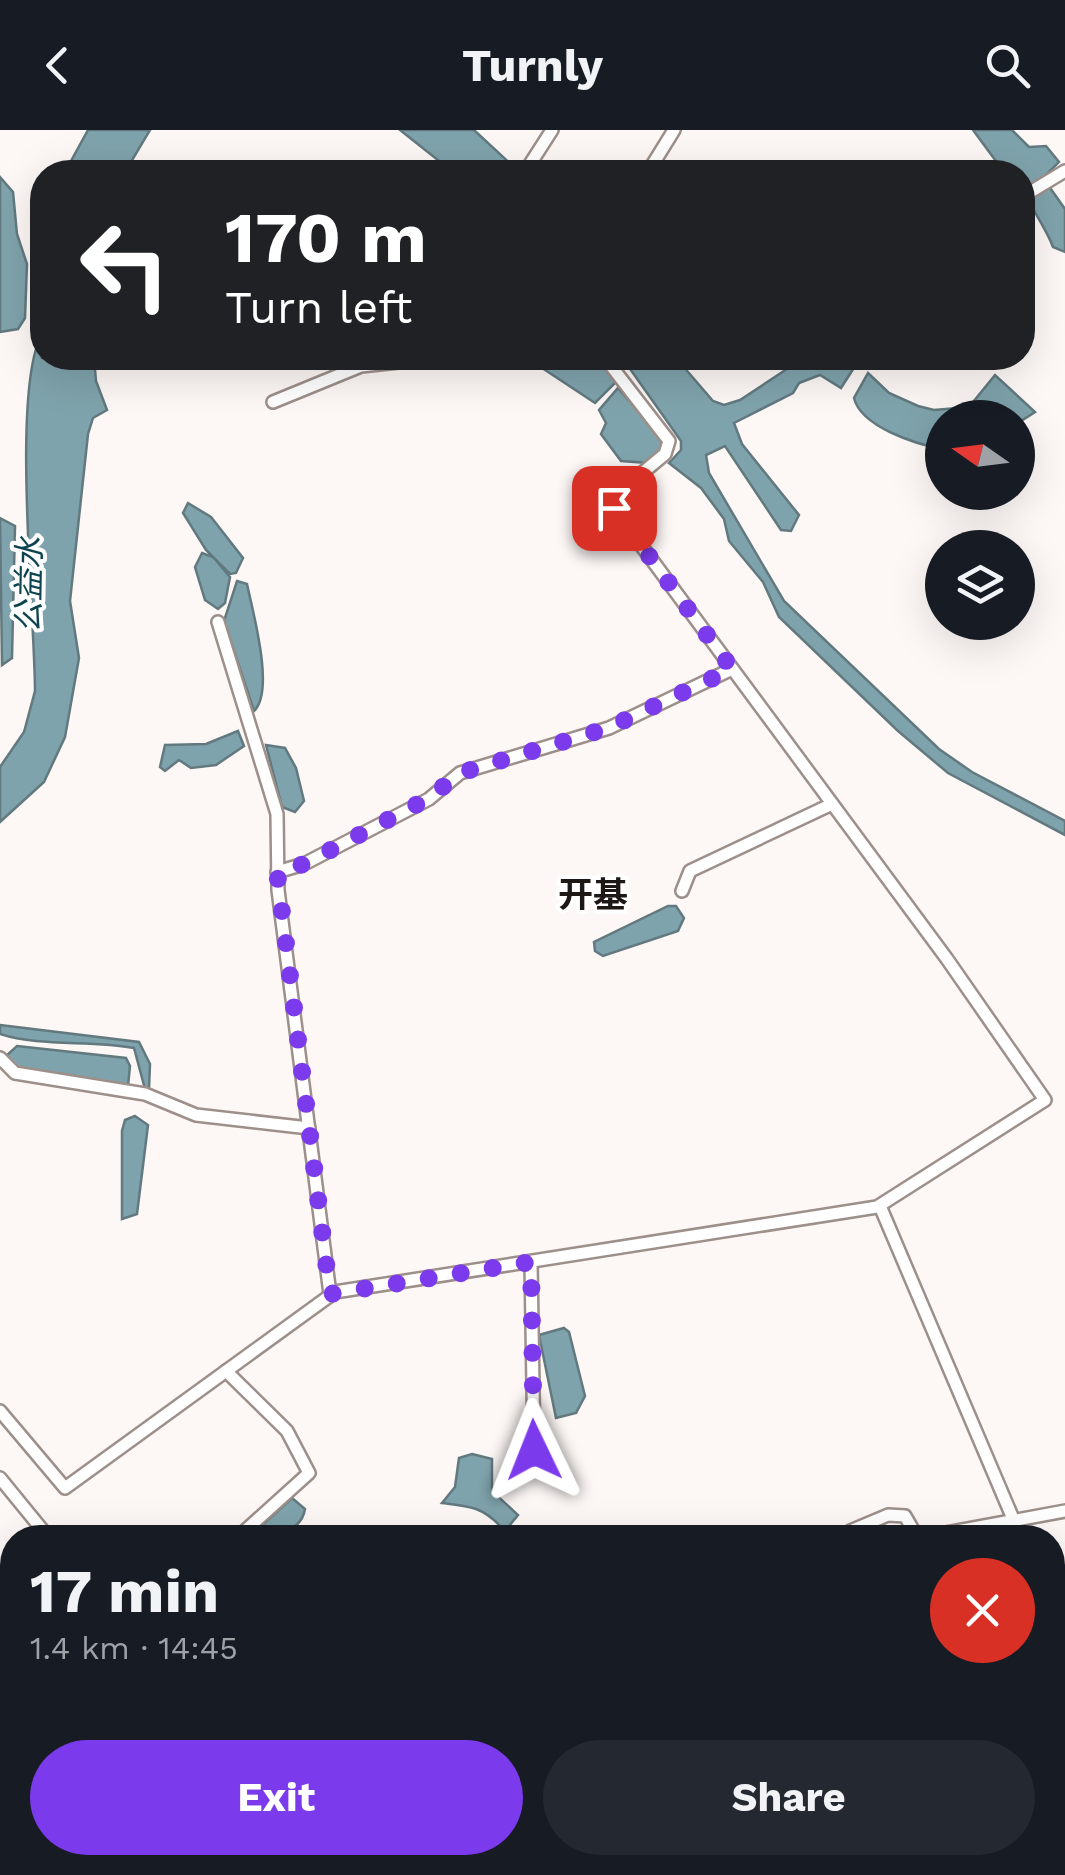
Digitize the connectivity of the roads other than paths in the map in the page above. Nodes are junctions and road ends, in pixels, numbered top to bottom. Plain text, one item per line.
1 (552, 130) edge
2 (674, 130) edge
3 (533, 160) edge
4 (655, 160) edge
5 (1065, 170) edge
6 (1035, 190) edge
7 (350, 370) edge
8 (614, 370) edge
9 (274, 402) dead end
10 (218, 622) dead end
11 (732, 669) junction
12 (832, 804) junction
13 (277, 872) junction
14 (682, 891) dead end
15 (0, 1058) edge
16 (309, 1128) junction
17 (880, 1206) junction
18 (531, 1262) junction
19 (330, 1294) junction
20 (226, 1371) junction
21 (0, 1410) edge
22 (534, 1450) dead end
23 (0, 1478) edge
24 (1065, 1511) edge
25 (1014, 1521) junction
26 (38, 1525) edge
27 (251, 1525) edge
28 (866, 1525) edge
29 (912, 1525) edge
30 (992, 1525) edge

1 - 3 street
2 - 4 street
5 - 6 street
7 - 9 street
8 - 11 street
10 - 13 street
11 - 12 street
11 - 13 street
12 - 14 street
12 - 17 street
13 - 16 street
15 - 16 street
16 - 19 street
17 - 18 street
17 - 25 street
18 - 19 street
18 - 22 street
19 - 20 street
20 - 21 street
20 - 27 street
23 - 26 street
24 - 25 street
25 - 30 street
28 - 29 street

